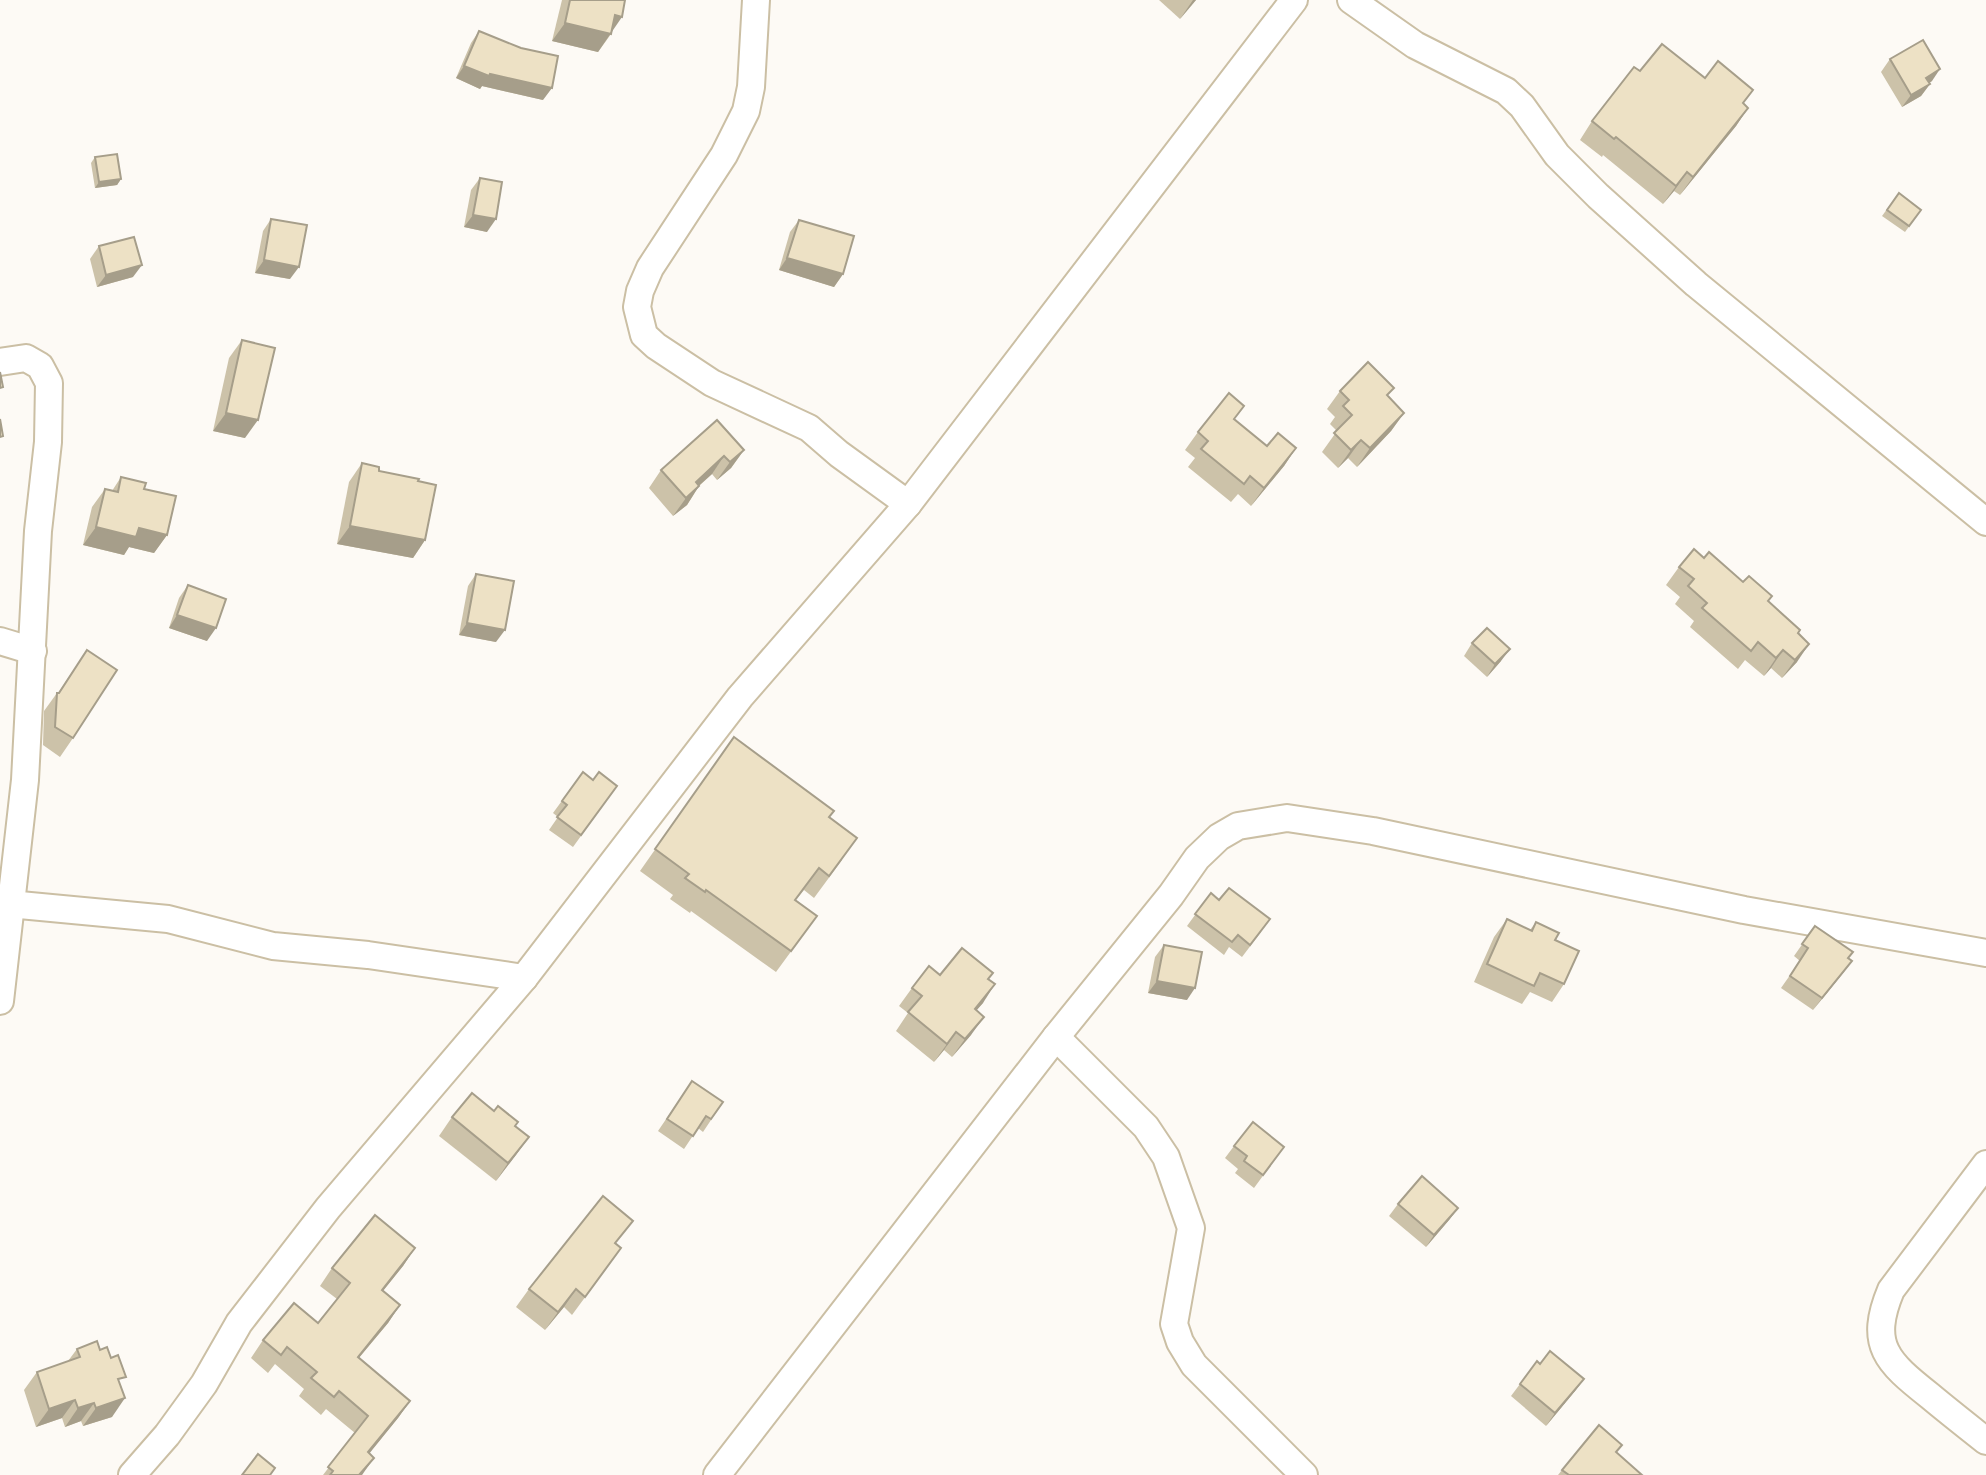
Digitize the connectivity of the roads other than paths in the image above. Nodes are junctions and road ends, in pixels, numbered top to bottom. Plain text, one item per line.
1 (756, 0) edge
2 (1294, 0) edge
3 (1351, 0) edge
4 (0, 362) edge
5 (908, 503) junction
6 (1986, 522) edge
7 (0, 641) edge
8 (33, 651) junction
9 (5, 905) edge
10 (1986, 953) edge
11 (524, 978) junction
12 (0, 1001) edge
13 (1056, 1037) junction
14 (1986, 1164) edge
15 (1986, 1441) edge
16 (132, 1475) edge
17 (716, 1475) edge
18 (1304, 1475) edge

1 - 5 street
2 - 5 street
3 - 6 street
4 - 8 street
5 - 11 street
7 - 8 street
8 - 9 street
9 - 11 street
9 - 12 street
10 - 13 street
11 - 16 street
13 - 17 street
13 - 18 street
14 - 15 street

